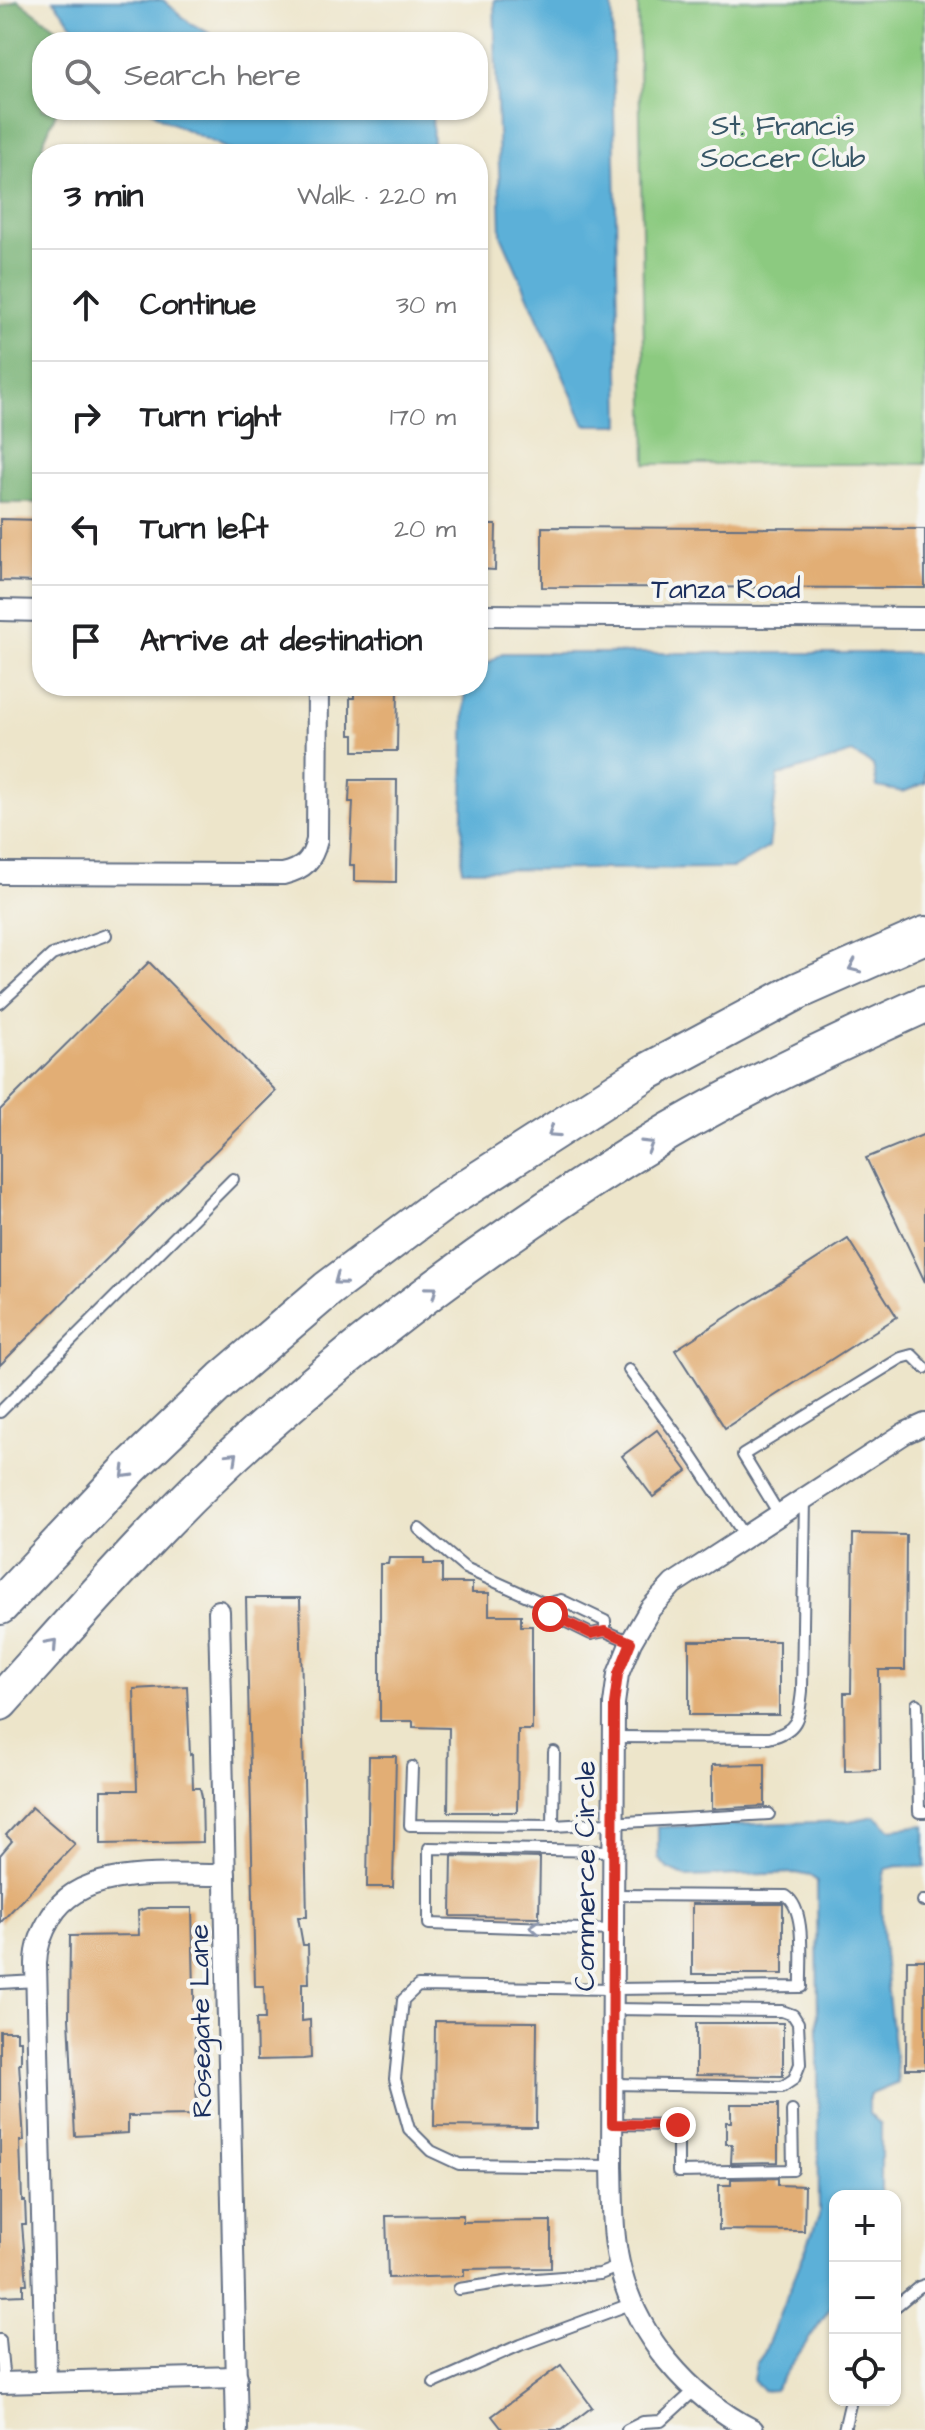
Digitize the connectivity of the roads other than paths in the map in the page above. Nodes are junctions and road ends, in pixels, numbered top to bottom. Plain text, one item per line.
1 (0, 610) edge
2 (32, 611) edge
3 (488, 615) edge
4 (925, 618) edge
5 (318, 696) edge
6 (0, 873) edge
7 (106, 935) dead end
8 (925, 935) edge
9 (0, 1003) edge
10 (925, 1004) edge
11 (233, 1179) dead end
12 (925, 1368) edge
13 (629, 1370) dead end
14 (0, 1412) edge
15 (925, 1424) edge
16 (805, 1497) junction
17 (779, 1514) junction
18 (419, 1529) dead end
19 (745, 1536) junction
20 (545, 1604) junction
21 (0, 1606) edge
22 (219, 1611) dead end
23 (605, 1631) junction
24 (631, 1642) junction
25 (0, 1702) edge
26 (917, 1704) dead end
27 (614, 1737) junction
28 (554, 1752) dead end
29 (412, 1767) dead end
30 (925, 1812) edge
31 (769, 1814) dead end
32 (613, 1822) junction
33 (553, 1826) junction
34 (613, 1851) junction
35 (225, 1875) junction
36 (613, 1895) junction
37 (613, 1930) junction
38 (37, 1981) junction
39 (0, 1983) edge
40 (612, 1999) junction
41 (612, 2084) junction
42 (792, 2111) dead end
43 (612, 2124) junction
44 (612, 2166) junction
45 (620, 2266) junction
46 (925, 2285) edge
47 (459, 2289) dead end
48 (901, 2302) edge
49 (633, 2303) junction
50 (0, 2340) edge
51 (237, 2377) junction
52 (46, 2382) junction
53 (2, 2383) edge
54 (434, 2383) dead end
55 (695, 2390) junction
56 (850, 2406) edge
57 (663, 2425) edge
58 (237, 2430) edge
59 (627, 2430) edge
60 (753, 2430) edge
61 (844, 2430) edge

1 - 2 street
3 - 4 street, Tanza Road
5 - 6 street
7 - 9 lane
8 -> 21 highway
25 -> 10 highway
11 - 14 lane
12 - 17 lane
13 - 19 lane
15 - 16 street, Commerce Circle
16 - 17 street, Commerce Circle
16 - 27 lane
17 - 19 street, Commerce Circle
18 - 20 lane
19 - 24 street, Commerce Circle
20 - 23 lane
20 - 23 lane
22 - 35 street, Rosegate Lane
23 - 24 lane
24 - 27 street, Commerce Circle
26 - 30 lane
27 - 32 street, Commerce Circle
28 - 33 lane
29 - 33 lane
31 - 32 lane
32 - 33 lane
32 - 34 street, Commerce Circle
34 - 36 street, Commerce Circle
37 -> 34 lane
35 - 38 street
35 - 51 street, Rosegate Lane
36 - 37 street, Commerce Circle
36 - 40 lane
37 - 40 street, Commerce Circle
38 - 39 lane
38 - 52 street
40 - 41 street, Commerce Circle
40 - 41 lane
40 - 44 lane
41 - 43 street, Commerce Circle
42 - 43 lane
43 - 44 street, Commerce Circle
44 - 45 street, Commerce Circle
45 - 47 lane
45 - 49 street, Commerce Circle
46 - 48 lane
49 - 54 lane
49 - 55 street, Commerce Circle
50 - 53 lane
51 - 52 street
51 - 58 street, Rosegate Lane
52 - 53 street
55 - 57 lane
55 - 60 street, Commerce Circle
56 - 61 lane
57 - 59 lane

